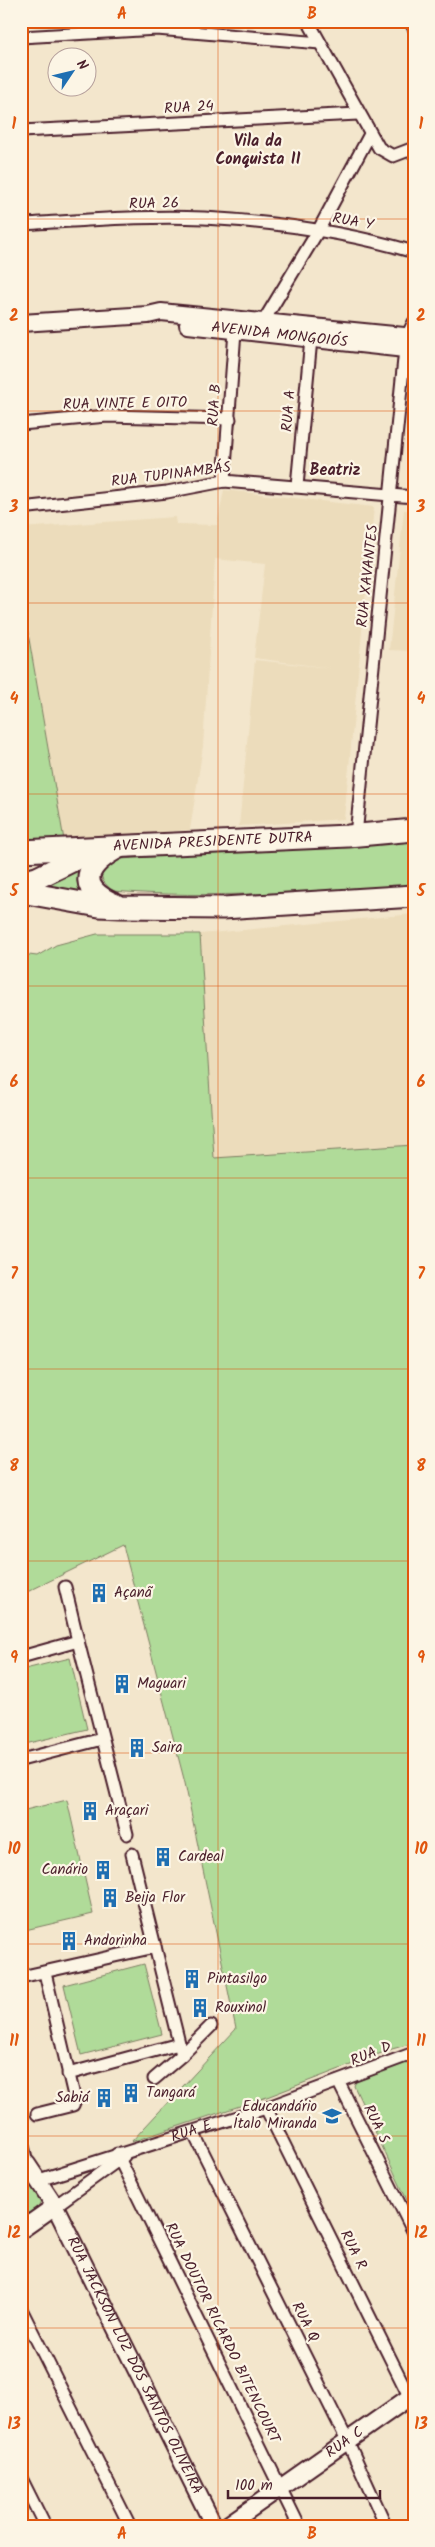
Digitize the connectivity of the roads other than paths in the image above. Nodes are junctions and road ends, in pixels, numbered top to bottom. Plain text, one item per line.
1 (308, 21) edge
2 (410, 21) edge
3 (157, 25) edge
4 (414, 28) edge
5 (21, 37) edge
6 (320, 44) junction
7 (358, 114) junction
8 (21, 131) edge
9 (370, 134) junction
10 (414, 148) edge
11 (21, 224) edge
12 (286, 225) joint
13 (318, 231) junction
14 (414, 252) edge
15 (148, 316) junction
16 (263, 322) junction
17 (21, 323) edge
18 (235, 331) junction
19 (311, 339) junction
20 (410, 339) edge
21 (230, 419) junction
22 (21, 424) edge
23 (224, 481) junction
24 (297, 486) junction
25 (392, 495) junction
26 (414, 497) edge
27 (21, 508) edge
28 (414, 830) edge
29 (356, 835) junction
30 (119, 847) junction
31 (97, 848) junction
32 (21, 852) edge
33 (21, 882) edge
34 (21, 892) edge
35 (414, 896) edge
36 (122, 907) junction
37 (65, 1587) dead end
38 (78, 1641) junction
39 (21, 1656) edge
40 (102, 1739) junction
41 (21, 1760) edge
42 (127, 1834) dead end
43 (132, 1854) dead end
44 (155, 1947) junction
45 (45, 1973) junction
46 (21, 1977) edge
47 (211, 2026) dead end
48 (179, 2044) junction
49 (414, 2053) edge
50 (182, 2055) junction
51 (68, 2074) junction
52 (154, 2079) dead end
53 (339, 2082) junction
54 (266, 2108) junction
55 (37, 2114) dead end
56 (193, 2132) junction
57 (21, 2136) edge
58 (122, 2155) junction
59 (24, 2165) edge
60 (39, 2180) junction
61 (55, 2206) junction
62 (21, 2230) edge
63 (414, 2233) edge
64 (21, 2309) edge
65 (412, 2399) edge
66 (347, 2440) junction
67 (21, 2478) edge
68 (282, 2487) junction
69 (45, 2526) edge
70 (130, 2526) edge
71 (214, 2526) edge
72 (226, 2526) edge
73 (300, 2526) edge
74 (386, 2526) edge

1 - 6 street
2 - 4 street
3 - 5 street
3 - 6 street
6 - 7 street
7 - 8 street, RUA 24
7 - 9 street
9 - 10 street
9 - 13 street
11 - 12 street, RUA 26
12 - 13 street, RUA Y
13 - 14 street, RUA Y
13 - 16 street
15 - 16 street, AVENIDA MONGOIÓS
15 - 17 street, AVENIDA MONGOIÓS
15 - 18 street, AVENIDA MONGOIÓS
16 - 20 street, AVENIDA MONGOIÓS
18 - 19 street, AVENIDA MONGOIÓS
18 - 21 street, RUA B
19 - 20 street, AVENIDA MONGOIÓS
19 - 24 street, RUA A
20 - 25 street, RUA XAVANTES
21 - 22 street, RUA VINTE E OITO
21 - 23 street, RUA B
23 - 24 street, RUA TUPINAMBÁS
23 - 27 street, RUA TUPINAMBÁS
24 - 25 street, RUA TUPINAMBÁS
25 - 26 street, RUA TUPINAMBÁS
25 - 29 street, RUA XAVANTES
28 - 29 highway, AVENIDA PRESIDENTE DUTRA
29 - 30 highway, AVENIDA PRESIDENTE DUTRA
30 - 31 highway, AVENIDA PRESIDENTE DUTRA
30 - 36 highway
31 - 32 highway
31 - 33 highway, AVENIDA PRESIDENTE DUTRA
34 - 36 highway
35 - 36 highway
37 - 38 street
38 - 39 street
38 - 40 street
40 - 41 street
40 - 42 street
43 - 44 street
44 - 45 street
44 - 48 street
45 - 46 street
45 - 51 street
47 - 50 street
48 - 50 street
48 - 51 street
49 - 53 street, RUA D
50 - 52 street
51 - 55 street
53 - 54 street, RUA E
53 - 63 street, RUA S
54 - 56 street, RUA E
54 - 65 street, RUA R
56 - 58 street, RUA E
56 - 66 street, RUA Q
57 - 59 street
58 - 60 street, RUA E
58 - 61 street
58 - 68 street, RUA DOUTOR RICARDO BITENCOURT
59 - 60 street, RUA JACKSON LUZ DOS SANTOS OLIVEIRA
60 - 61 street, RUA JACKSON LUZ DOS SANTOS OLIVEIRA
61 - 62 street
61 - 71 street, RUA JACKSON LUZ DOS SANTOS OLIVEIRA
64 - 70 street
65 - 66 street, RUA C
66 - 68 street, RUA C
66 - 74 street, RUA Q
67 - 69 street
68 - 72 street, RUA C
68 - 73 street, RUA DOUTOR RICARDO BITENCOURT

